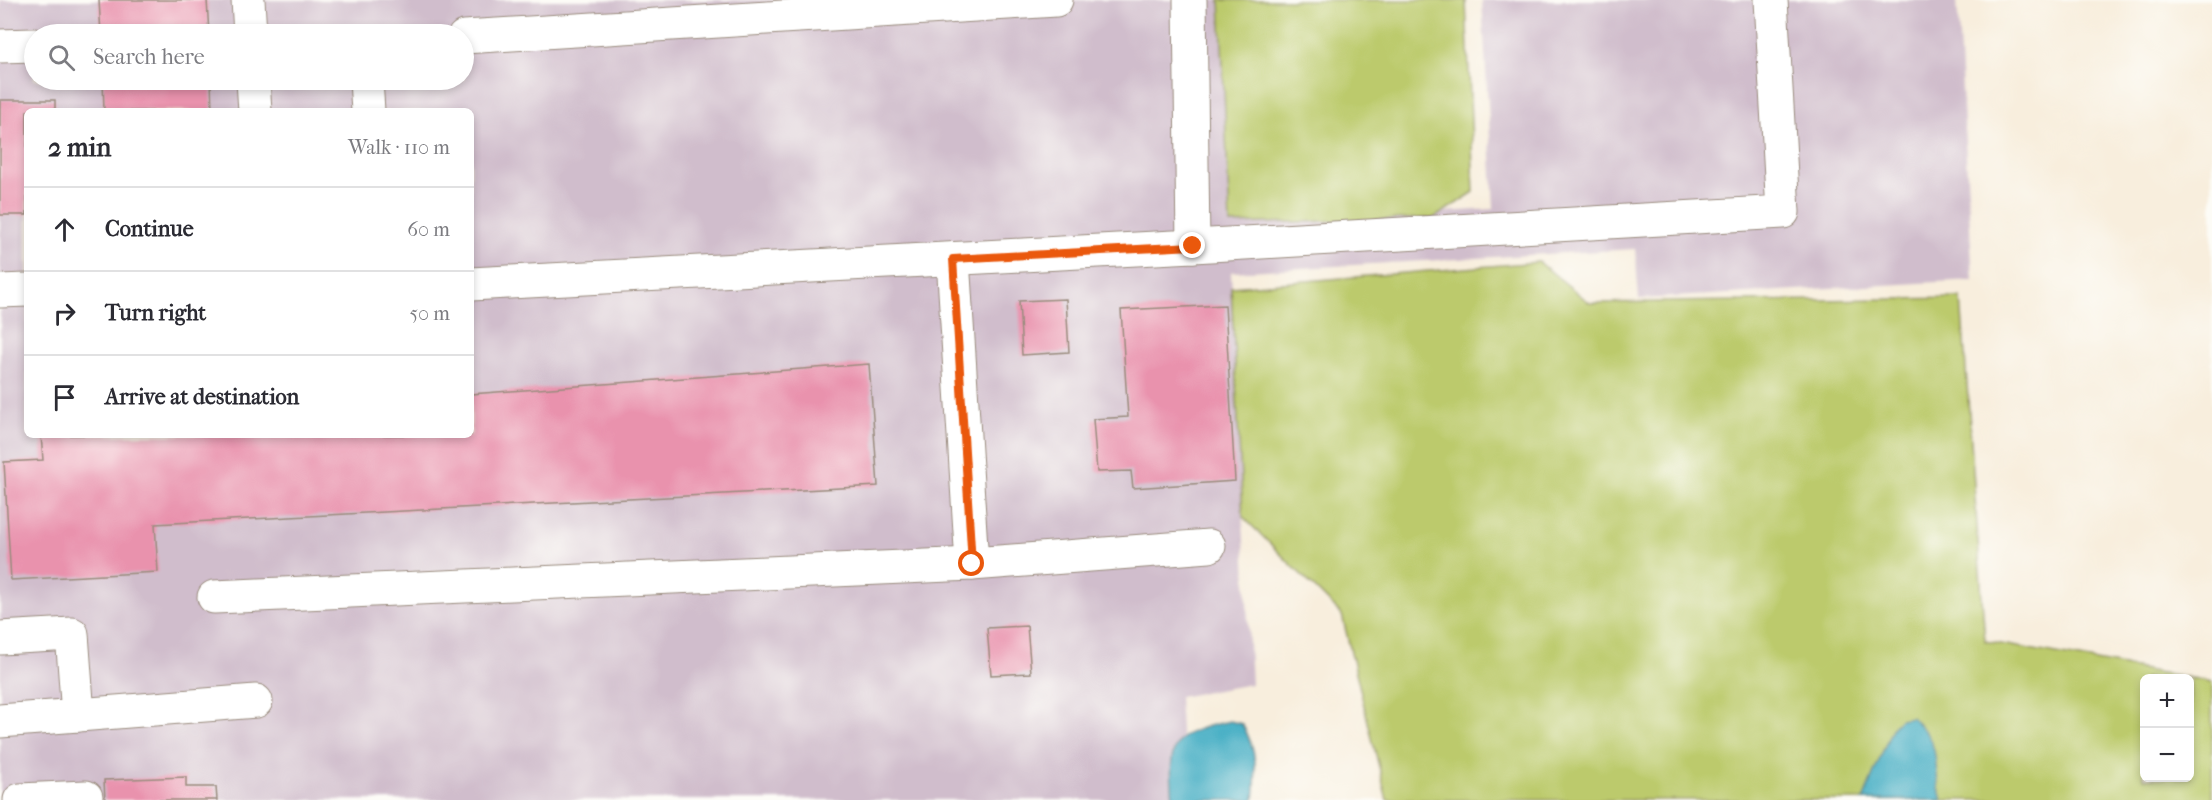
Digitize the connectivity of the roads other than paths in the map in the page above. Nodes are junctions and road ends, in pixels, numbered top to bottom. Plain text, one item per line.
1 (248, 0) edge
2 (1056, 0) edge
3 (1190, 0) edge
4 (1771, 0) edge
5 (249, 24) edge
6 (474, 36) edge
7 (24, 45) edge
8 (0, 46) edge
9 (254, 90) edge
10 (367, 90) edge
11 (255, 108) edge
12 (368, 108) edge
13 (1193, 246) junction
14 (953, 259) junction
15 (474, 284) edge
16 (24, 290) edge
17 (0, 291) edge
18 (1209, 546) dead end
19 (972, 564) junction
20 (214, 597) dead end
21 (0, 638) edge
22 (256, 700) dead end
23 (78, 715) junction
24 (0, 720) edge
25 (86, 797) dead end
26 (20, 800) edge

1 - 5 lane
2 - 6 lane
3 - 13 lane
4 - 13 lane
7 - 8 lane
9 - 11 lane
10 - 12 lane
13 - 14 lane
14 - 15 lane
14 - 19 lane
16 - 17 lane
18 - 19 lane
19 - 20 lane
21 - 23 lane
22 - 23 lane
23 - 24 lane
25 - 26 lane

